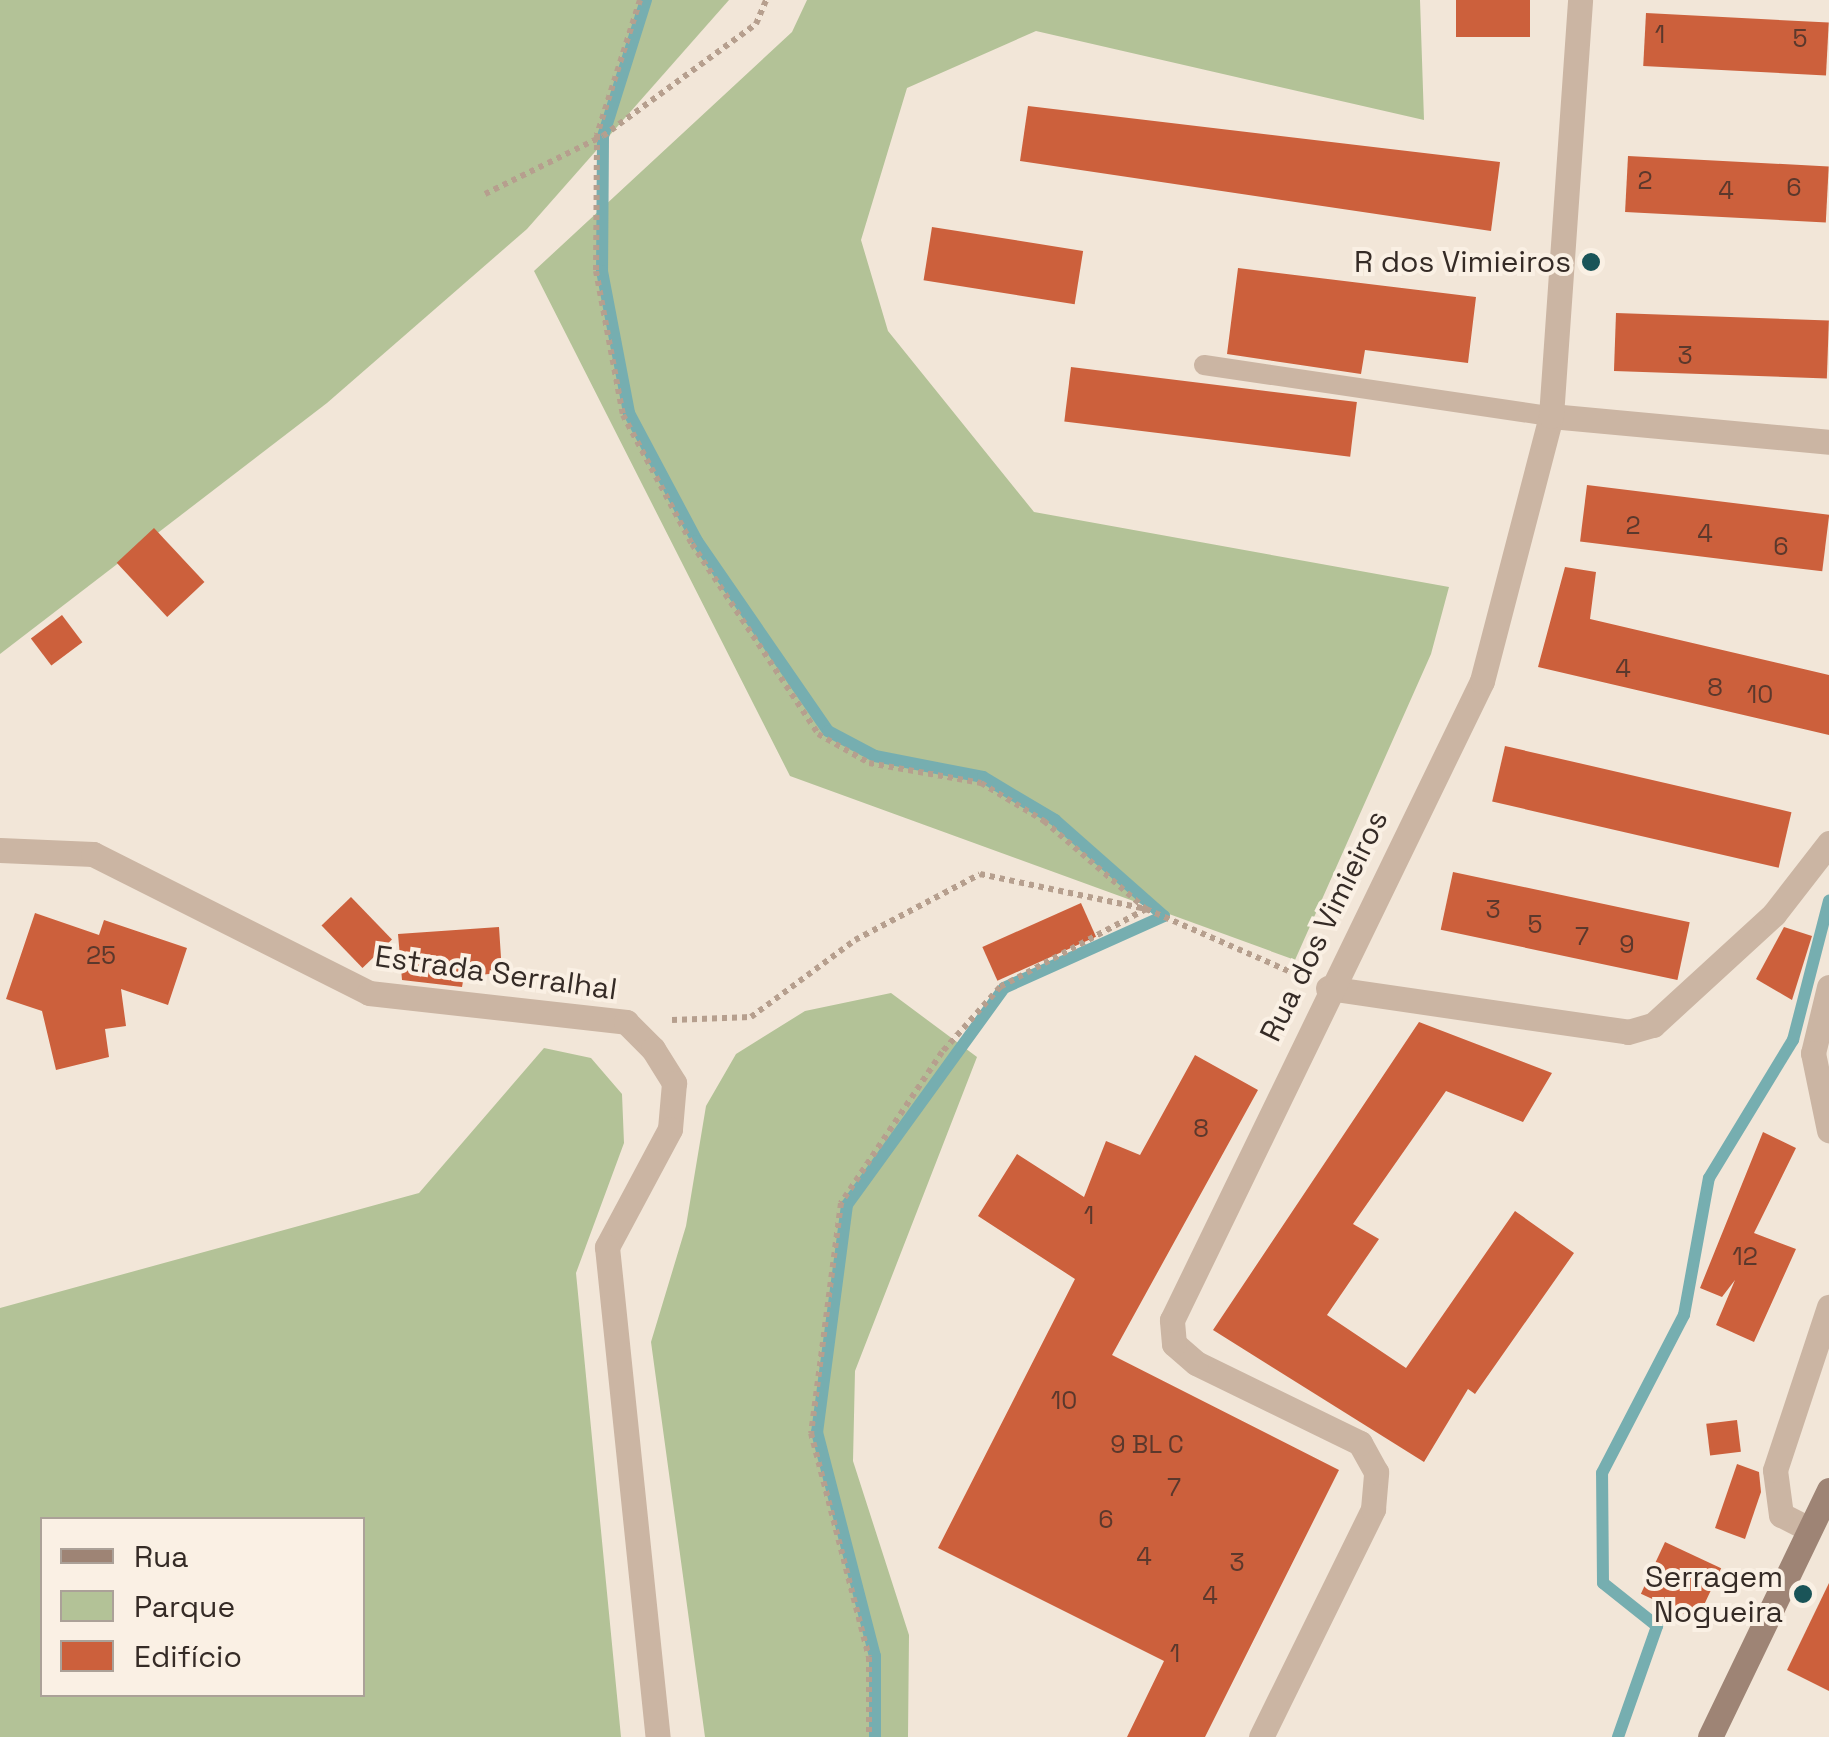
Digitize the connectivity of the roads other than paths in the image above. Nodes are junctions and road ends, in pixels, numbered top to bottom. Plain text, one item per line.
1 (1580, 0) edge
2 (1204, 365) dead end
3 (1551, 416) junction
4 (1829, 442) edge
5 (1829, 843) edge
6 (0, 850) edge
7 (1829, 987) edge
8 (1328, 988) junction
9 (1829, 1130) edge
10 (1829, 1307) edge
11 (1829, 1490) edge
12 (1809, 1529) junction
13 (658, 1737) edge
14 (1261, 1737) edge
15 (1710, 1737) edge

1 - 3 street, Rua dos Vimieiros
2 - 3 lane
3 - 4 street
3 - 8 street, Rua dos Vimieiros
5 - 8 street
6 - 13 street, Estrada Serralhal
7 - 9 street
8 - 14 street, Rua dos Vimieiros
10 - 12 street
11 - 12 main road
12 - 15 main road

